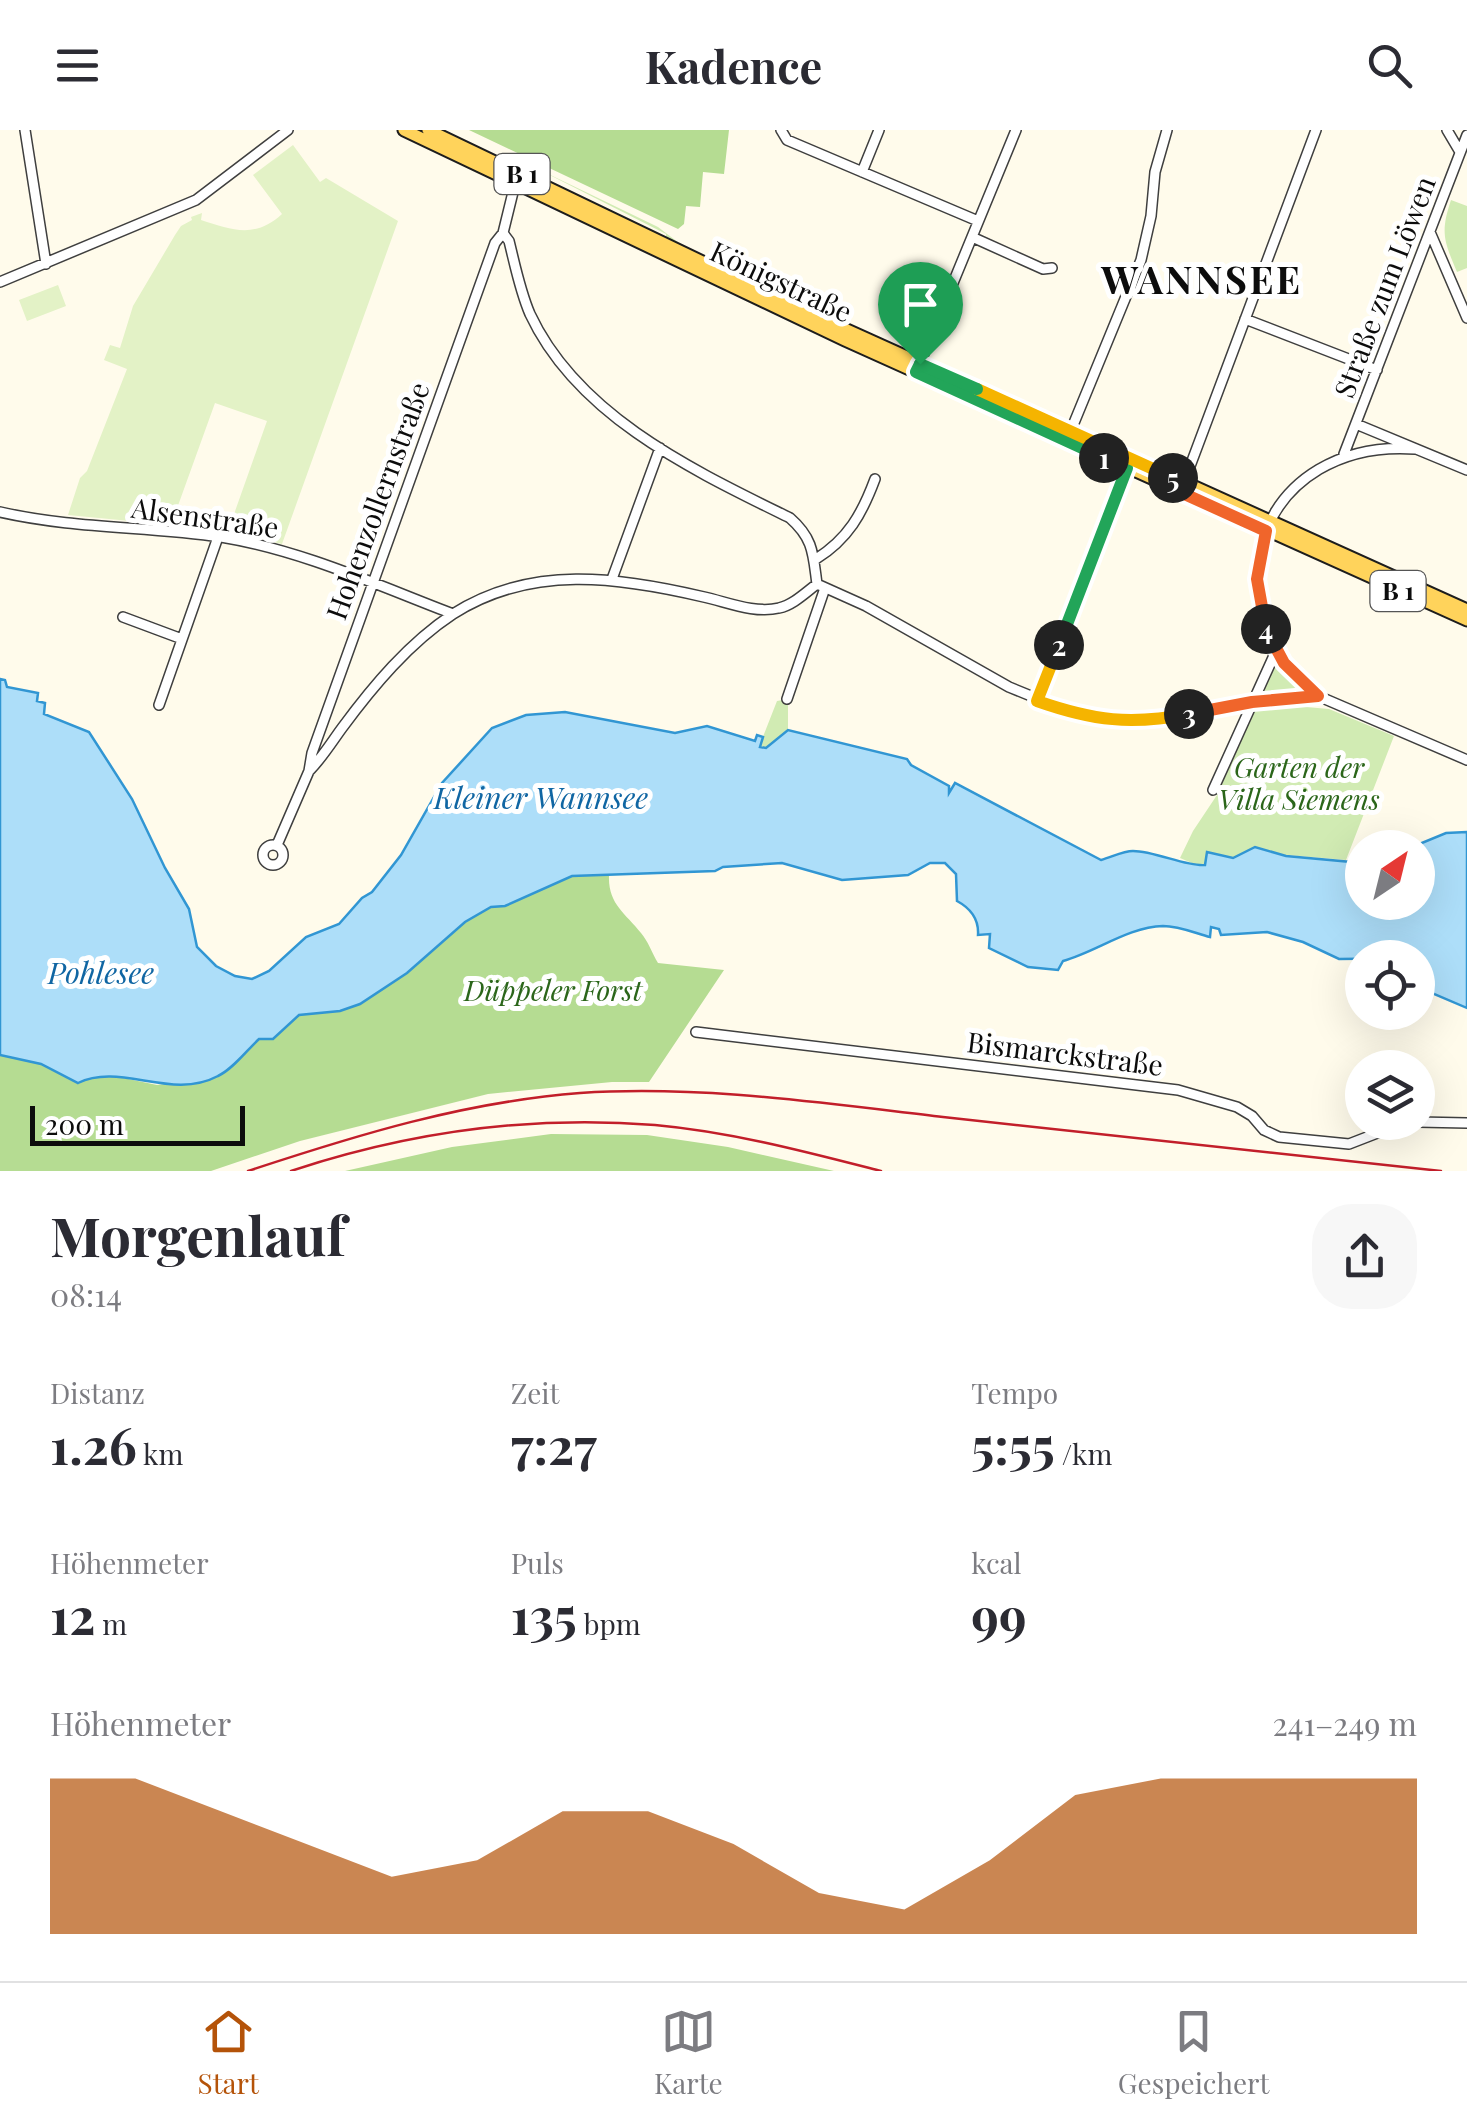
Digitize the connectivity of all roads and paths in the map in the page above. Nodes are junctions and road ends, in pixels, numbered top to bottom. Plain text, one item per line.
1 (25, 130) edge
2 (288, 130) edge
3 (404, 130) edge
4 (428, 130) edge
5 (781, 130) edge
6 (878, 130) edge
7 (1016, 130) edge
8 (1167, 130) edge
9 (1316, 130) edge
10 (1446, 130) edge
11 (1467, 135) edge
12 (1460, 152) junction
13 (862, 172) junction
14 (517, 177) junction
15 (978, 221) junction
16 (1430, 232) junction
17 (503, 233) junction
18 (972, 236) junction
19 (46, 264) junction
20 (1052, 268) dead end
21 (0, 282) edge
22 (1467, 318) edge
23 (1246, 320) junction
24 (918, 368) junction
25 (1377, 370) junction
26 (1356, 424) junction
27 (1068, 436) junction
28 (660, 448) junction
29 (1415, 448) junction
30 (1344, 454) junction
31 (1129, 464) junction
32 (1467, 470) edge
33 (875, 479) dead end
34 (1182, 488) junction
35 (0, 512) edge
36 (1268, 527) junction
37 (218, 537) junction
38 (816, 559) junction
39 (612, 579) junction
40 (372, 584) junction
41 (821, 586) junction
42 (1467, 610) edge
43 (453, 614) junction
44 (124, 617) dead end
45 (1467, 620) edge
46 (182, 638) junction
47 (1276, 651) junction
48 (1318, 696) junction
49 (787, 699) dead end
50 (1037, 701) junction
51 (1252, 702) junction
52 (159, 705) dead end
53 (1467, 760) edge
54 (309, 771) junction
55 (1212, 790) dead end
56 (277, 845) dead end
57 (696, 1032) dead end
58 (1435, 1122) edge
59 (1467, 1123) edge
60 (1360, 1140) edge

1 - 19 street
2 - 19 street
3 - 14 main road, Königstraße / B 1
4 - 14 main road, Königstraße / B 1
5 - 13 street
6 - 13 street
7 - 15 street
8 - 27 street
9 - 23 street
10 - 12 street
11 - 12 street, Straße zum Löwen
12 - 16 street, Straße zum Löwen
13 - 15 street
14 - 17 street, Hohenzollernstraße
14 - 24 main road, Königstraße / B 1
15 - 18 street
16 - 22 street
16 - 25 street, Straße zum Löwen
17 - 28 street
17 - 40 street, Hohenzollernstraße
18 - 20 street
18 - 24 street
19 - 21 street
23 - 25 street
23 - 34 street
24 - 27 main road, Königstraße / B 1
25 - 26 street, Straße zum Löwen
26 - 29 street
26 - 30 street, Straße zum Löwen
27 - 31 main road, Königstraße / B 1
28 - 38 street
28 - 39 street
29 - 30 street
29 - 32 street
30 - 36 street
31 - 34 main road, Königstraße / B 1
31 - 50 street
33 - 38 street
34 - 36 main road, Königstraße / B 1
35 - 37 street, Alsenstraße
36 - 42 main road, Königstraße / B 1
36 - 45 main road, Königstraße / B 1
36 - 47 street
37 - 40 street, Alsenstraße
37 - 46 street
38 - 41 street
39 - 41 street
39 - 43 street
40 - 43 street, Alsenstraße
40 - 54 street, Hohenzollernstraße
41 - 49 street
41 - 50 street
43 - 54 street
44 - 46 street
46 - 52 street
47 - 48 street
47 - 51 street
48 - 51 street
48 - 53 street
50 - 51 street
51 - 55 street
54 - 56 street, Hohenzollernstraße
57 - 60 street, Bismarckstraße
58 - 59 street, Bismarckstraße

